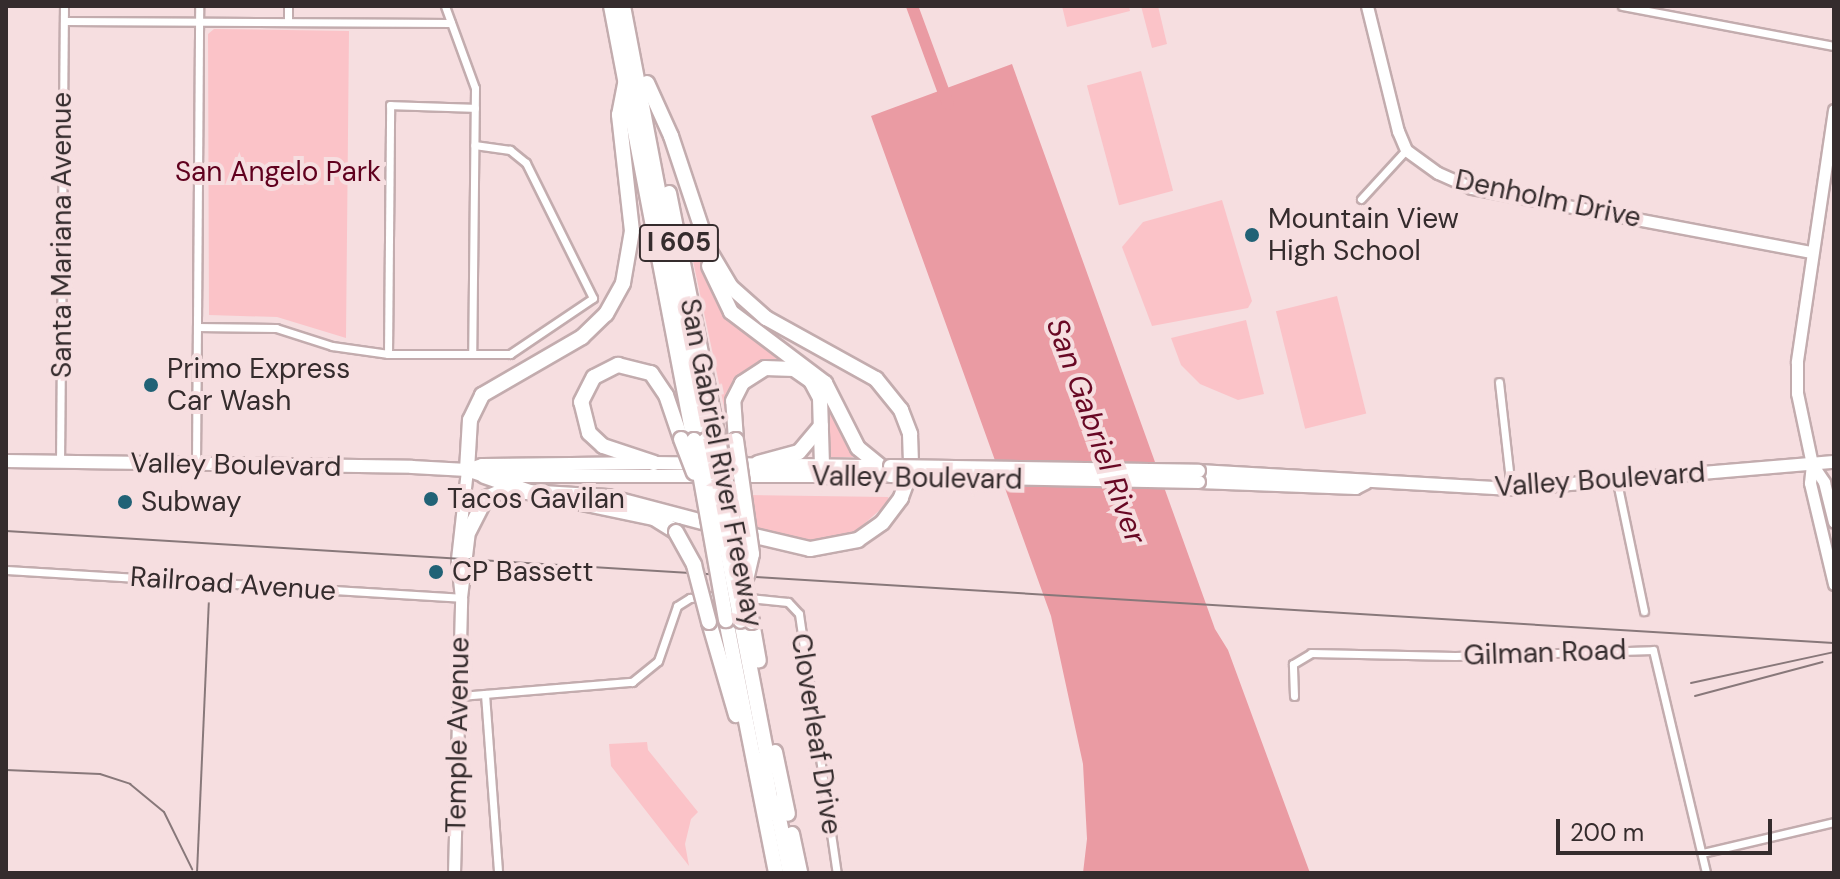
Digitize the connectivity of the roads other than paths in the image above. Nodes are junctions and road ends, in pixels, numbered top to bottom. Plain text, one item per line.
1 (64, 6) edge
2 (199, 6) edge
3 (288, 6) edge
4 (445, 6) edge
5 (611, 6) edge
6 (620, 6) edge
7 (632, 6) edge
8 (1367, 6) edge
9 (1622, 6) edge
10 (199, 20) junction
11 (288, 20) junction
12 (64, 21) junction
13 (451, 23) junction
14 (628, 45) junction
15 (1834, 46) edge
16 (625, 83) junction
17 (647, 83) junction
18 (475, 108) junction
19 (1834, 110) edge
20 (474, 145) junction
21 (1406, 150) junction
22 (1361, 199) dead end
23 (697, 217) junction
24 (1810, 252) junction
25 (197, 327) junction
26 (388, 354) junction
27 (472, 354) junction
28 (1499, 382) dead end
29 (822, 422) junction
30 (700, 440) junction
31 (6, 461) edge
32 (1834, 462) edge
33 (60, 463) junction
34 (654, 463) junction
35 (758, 463) junction
36 (1812, 464) junction
37 (196, 465) junction
38 (886, 469) junction
39 (467, 470) junction
40 (826, 470) junction
41 (484, 476) junction
42 (1617, 482) junction
43 (509, 488) junction
44 (1511, 489) junction
45 (526, 492) junction
46 (1834, 522) edge
47 (466, 530) junction
48 (6, 570) edge
49 (745, 583) junction
50 (1834, 584) edge
51 (461, 598) junction
52 (1644, 611) dead end
53 (739, 621) junction
54 (485, 694) junction
55 (460, 696) junction
56 (1294, 696) dead end
57 (759, 792) junction
58 (1834, 822) edge
59 (1702, 853) junction
60 (454, 873) edge
61 (498, 873) edge
62 (776, 873) edge
63 (787, 873) edge
64 (800, 873) edge
65 (837, 873) edge
66 (1706, 873) edge

1 - 12 street, Santa Mariana Avenue
2 - 10 street
3 - 11 street
4 - 13 street
5 - 14 highway, San Gabriel River Freeway / I 605
6 - 14 highway
7 - 14 highway, San Gabriel River Freeway / I 605
8 - 21 main road
9 - 15 street
10 - 11 street
10 - 12 street
10 - 25 street
11 - 13 street
12 - 33 street, Santa Mariana Avenue
13 - 18 street
14 - 16 highway, San Gabriel River Freeway / I 605
14 - 17 highway, San Gabriel River Freeway / I 605
14 - 30 highway
16 - 30 highway, San Gabriel River Freeway / I 605
16 - 39 highway
17 - 23 highway
17 - 30 highway, San Gabriel River Freeway / I 605
18 - 20 street
18 - 26 street
19 - 24 main road
20 - 27 street
20 - 27 street
21 - 22 street
21 - 24 main road, Denholm Drive
23 - 38 highway
23 - 45 highway
24 - 36 main road
25 - 26 street
25 - 37 street
26 - 27 street
28 - 44 street
29 - 35 highway
29 - 40 highway
29 - 49 highway, bridge
30 - 34 highway
30 - 49 highway, San Gabriel River Freeway / I 605, bridge
30 - 53 highway, bridge
30 - 53 highway, San Gabriel River Freeway / I 605, bridge
31 - 33 main road, Valley Boulevard
32 - 36 main road, Valley Boulevard
33 - 37 main road, Valley Boulevard
34 - 35 main road, Valley Boulevard
34 - 39 main road, Valley Boulevard
35 - 40 main road, Valley Boulevard
36 - 42 main road, Valley Boulevard
36 - 46 main road
36 - 50 main road
37 - 39 main road, Valley Boulevard
38 - 40 main road, Valley Boulevard
38 - 44 main road, Valley Boulevard, bridge
39 - 41 main road, Valley Boulevard
39 - 47 main road, Temple Avenue
40 - 41 main road, Valley Boulevard
41 - 43 highway
42 - 44 main road, Valley Boulevard
42 - 52 street, Gilman Road
43 - 45 highway
43 - 47 highway
45 - 57 highway, bridge
47 - 51 main road, Temple Avenue
48 - 51 street, Railroad Avenue
49 - 53 highway, San Gabriel River Freeway / I 605, bridge
51 - 55 main road, Temple Avenue
53 - 57 highway, San Gabriel River Freeway / I 605
53 - 63 highway
53 - 64 highway, San Gabriel River Freeway / I 605
54 - 55 street
54 - 61 street
54 - 65 street, Cloverleaf Drive
55 - 60 main road, Temple Avenue
56 - 59 street, Gilman Road
57 - 62 highway, San Gabriel River Freeway / I 605
58 - 59 street
59 - 66 street, Gilman Road

